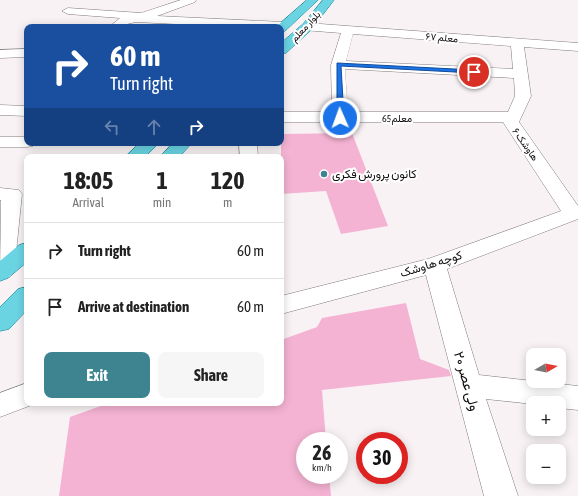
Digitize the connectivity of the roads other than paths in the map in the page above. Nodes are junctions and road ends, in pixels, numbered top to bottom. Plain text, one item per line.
1 (313, 0) edge
2 (328, 0) edge
3 (155, 1) dead end
4 (187, 2) edge
5 (68, 11) dead end
6 (140, 17) junction
7 (119, 24) edge
8 (239, 24) edge
9 (284, 25) edge
10 (307, 27) junction
11 (348, 30) junction
12 (517, 43) junction
13 (284, 47) edge
14 (578, 47) edge
15 (24, 53) edge
16 (0, 54) edge
17 (338, 64) junction
18 (519, 74) junction
19 (0, 110) edge
20 (24, 111) edge
21 (284, 117) edge
22 (513, 117) junction
23 (340, 118) junction
24 (0, 142) edge
25 (24, 142) edge
26 (147, 146) edge
27 (180, 146) edge
28 (137, 154) edge
29 (172, 154) edge
30 (0, 194) edge
31 (575, 213) edge
32 (24, 253) edge
33 (435, 265) junction
34 (1, 273) edge
35 (24, 298) edge
36 (284, 304) edge
37 (0, 322) edge
38 (468, 385) junction
39 (24, 396) edge
40 (578, 398) edge
41 (0, 405) edge
42 (501, 496) edge

1 - 9 main road, بلوار معلم
2 - 10 main road, بلوار معلم
3 - 4 street
4 - 6 street
5 - 6 street
6 - 7 street
6 - 8 street
10 - 11 street, معلم ۶۷
10 - 13 main road, بلوار معلم
11 - 12 street, معلم ۶۷
11 - 17 street
12 - 14 street, معلم ۶۷
12 - 18 street, هاوشک ۶
15 - 16 street
17 - 18 street
17 - 23 street
18 - 22 street, هاوشک ۶
19 - 20 street
21 - 23 street, معلم65
22 - 23 street, معلم65
22 - 31 street, هاوشک ۶
24 - 25 street
26 - 28 main road
27 - 29 main road
30 - 34 street
31 - 33 street, کوچه هاوشک
32 - 34 main road
33 - 36 street, کوچه هاوشک
33 - 38 street, ولی عصر ۲۰
35 - 37 main road
38 - 40 street
38 - 42 street, ولی عصر ۲۰
39 - 41 street

